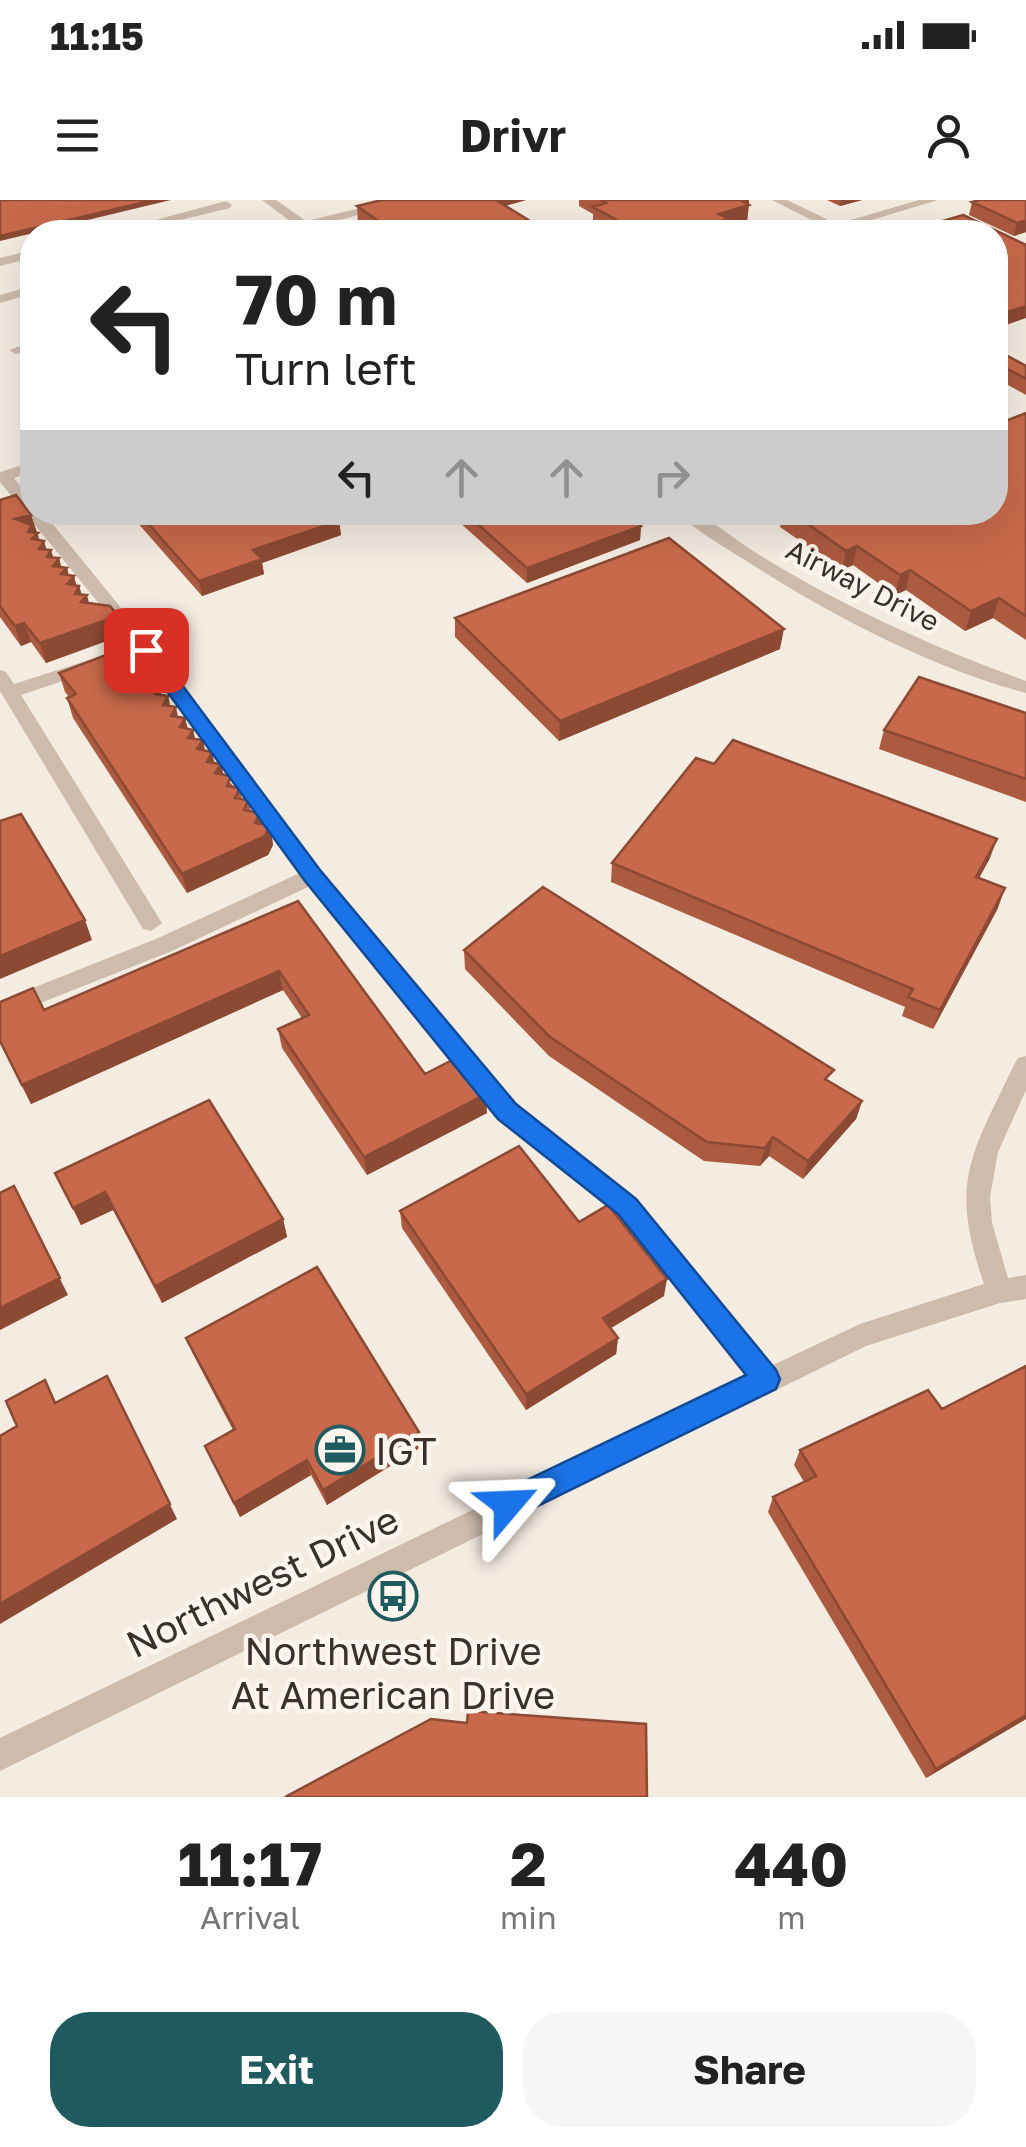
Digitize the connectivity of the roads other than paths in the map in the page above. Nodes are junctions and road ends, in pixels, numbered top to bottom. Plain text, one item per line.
1 (220, 200) edge
2 (268, 200) edge
3 (409, 200) edge
4 (778, 200) edge
5 (932, 200) edge
6 (165, 220) edge
7 (296, 220) edge
8 (340, 220) edge
9 (819, 220) edge
10 (863, 220) edge
11 (20, 349) edge
12 (16, 350) dead end
13 (2, 477) edge
14 (20, 497) edge
15 (42, 525) edge
16 (706, 525) edge
17 (128, 653) junction
18 (5, 684) edge
19 (1026, 687) edge
20 (313, 876) junction
21 (151, 923) dead end
22 (0, 1010) edge
23 (1026, 1065) edge
24 (1013, 1289) edge
25 (766, 1379) junction
26 (0, 1756) edge

1 - 6 street
2 - 7 street
3 - 8 street
4 - 9 street
5 - 10 street
11 - 12 street
13 - 14 street
15 - 17 street
16 - 19 street, Airway Drive
17 - 18 street
17 - 20 street
18 - 21 street
20 - 22 street
20 - 25 street
23 - 24 street, Northwest Drive
24 - 25 street, Northwest Drive
25 - 26 street, Northwest Drive

